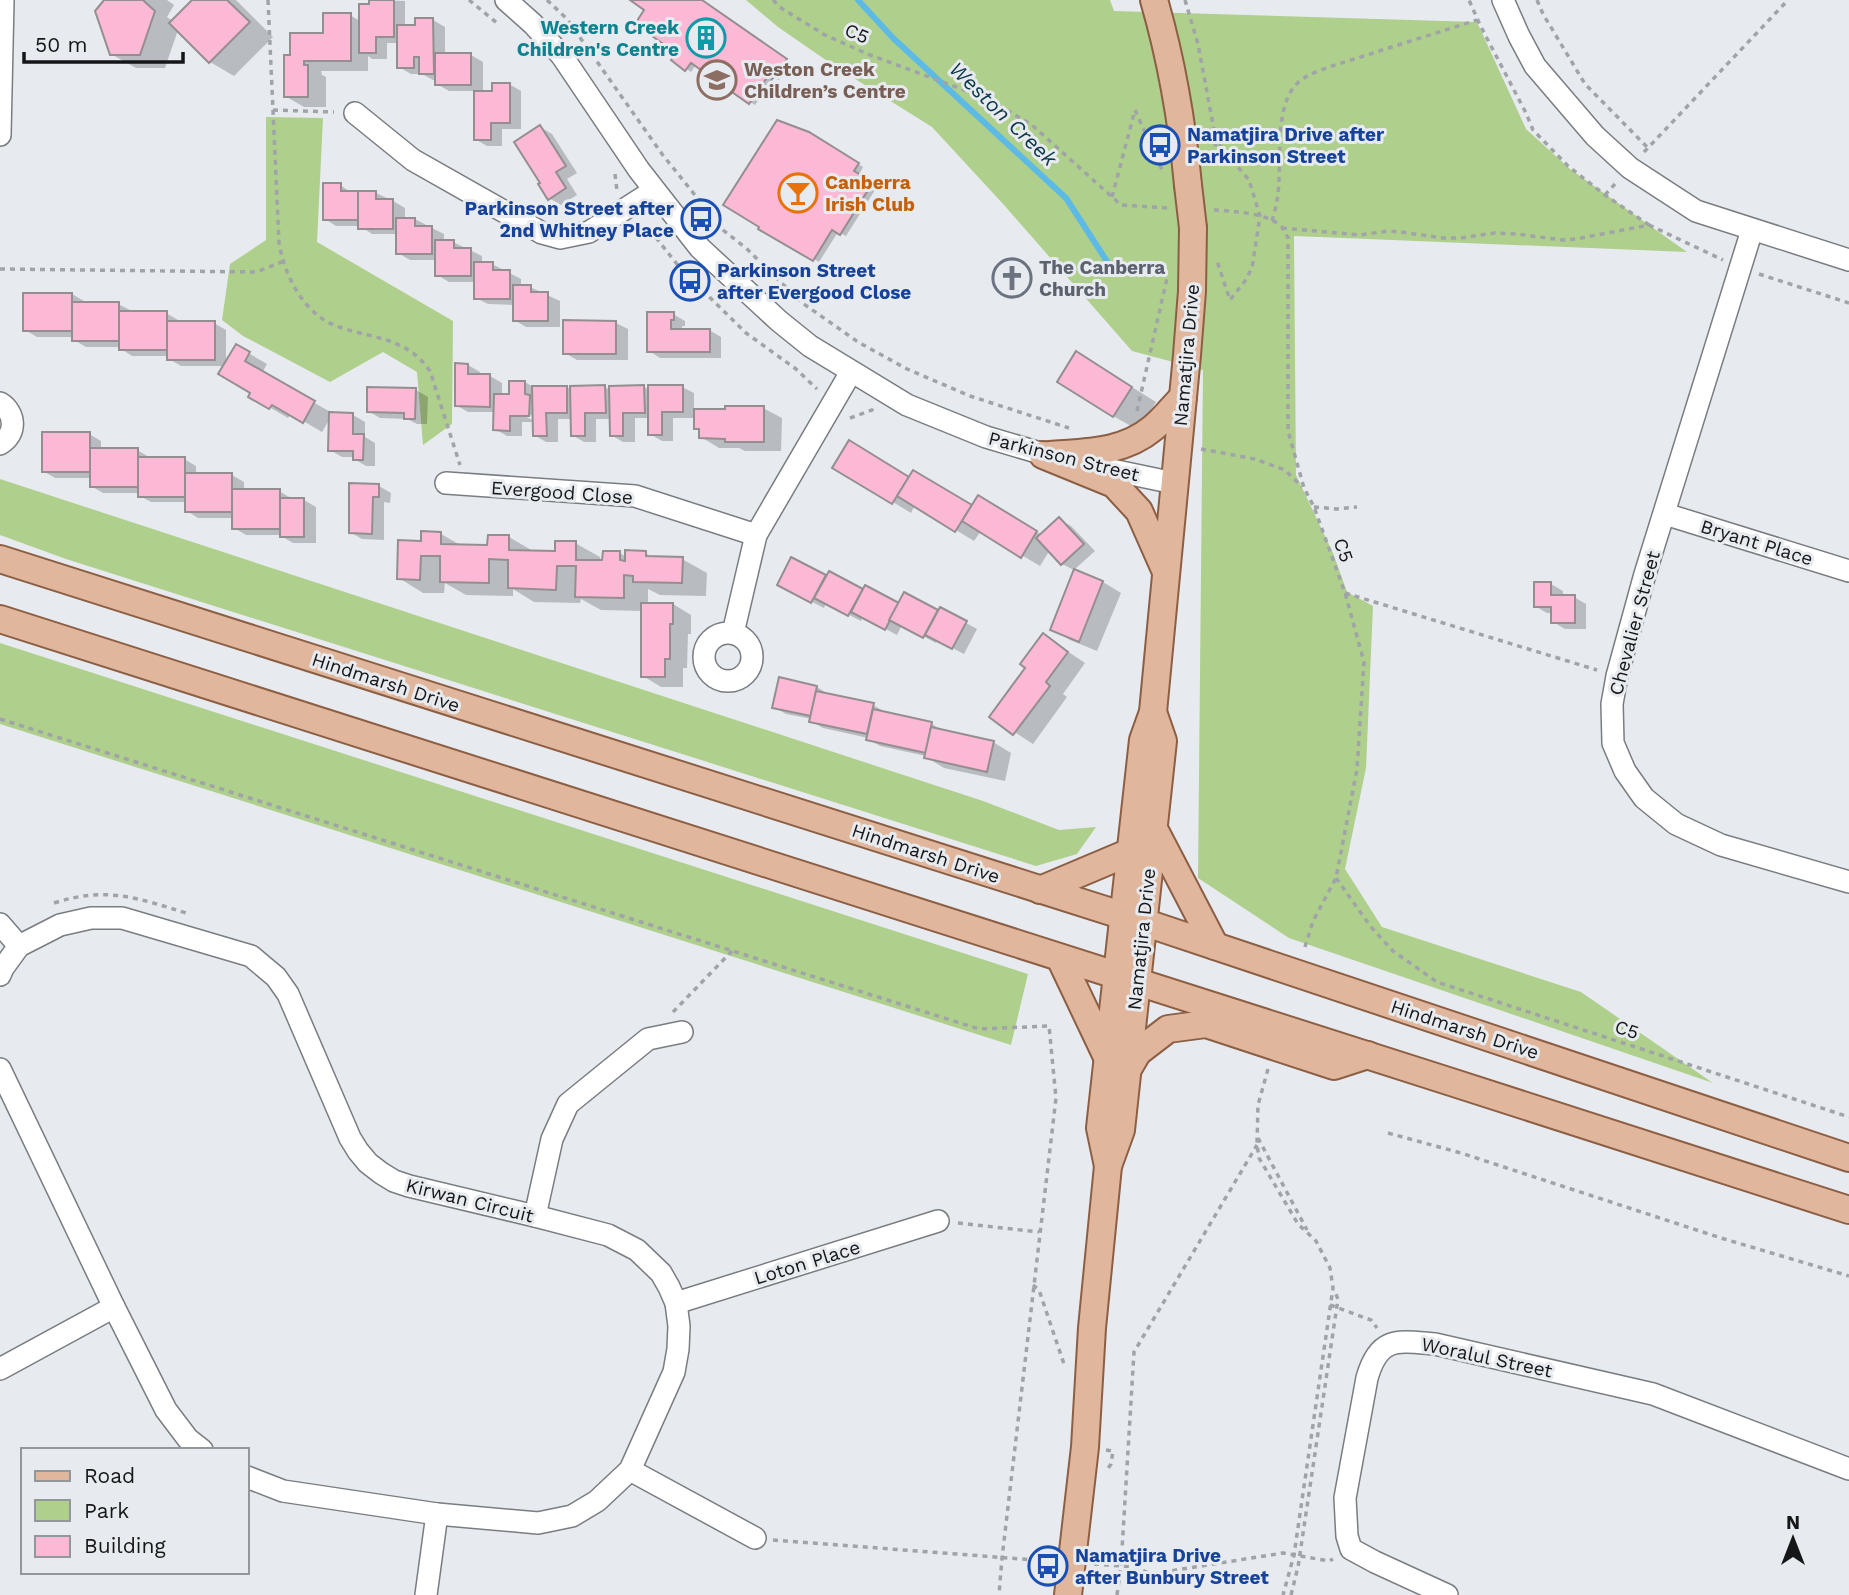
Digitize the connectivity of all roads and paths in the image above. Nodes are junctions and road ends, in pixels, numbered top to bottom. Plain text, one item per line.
1 (3, 0) edge
2 (268, 0) edge
3 (506, 0) edge
4 (547, 0) edge
5 (773, 0) edge
6 (1154, 0) edge
7 (1185, 0) edge
8 (1469, 0) edge
9 (1503, 0) edge
10 (1537, 0) edge
11 (1788, 0) edge
12 (1478, 20) junction
13 (273, 110) junction
14 (355, 113) joint
15 (0, 135) edge
16 (1216, 141) junction
17 (1648, 148) junction
18 (1630, 168) junction
19 (1163, 173) dead end
20 (1198, 181) junction
21 (653, 191) junction
22 (1605, 195) junction
23 (1112, 197) junction
24 (1172, 208) dead end
25 (1260, 216) junction
26 (1202, 219) junction
27 (1272, 221) junction
28 (1649, 225) junction
29 (1282, 228) junction
30 (1752, 230) junction
31 (1214, 254) dead end
32 (1849, 260) edge
33 (282, 262) junction
34 (1169, 267) dead end
35 (1741, 268) junction
36 (0, 269) edge
37 (1849, 303) edge
38 (850, 372) junction
39 (1183, 397) junction
40 (0, 402) edge
41 (1137, 414) dead end
42 (1078, 431) dead end
43 (0, 444) edge
44 (1207, 449) dead end
45 (1043, 455) junction
46 (1174, 483) junction
47 (456, 484) joint
48 (1304, 488) junction
49 (1314, 506) junction
50 (1357, 507) dead end
51 (1665, 514) junction
52 (756, 535) junction
53 (0, 559) edge
54 (1849, 571) edge
55 (1167, 574) junction
56 (1345, 593) junction
57 (0, 619) edge
58 (733, 633) dead end
59 (1617, 676) junction
60 (1153, 712) junction
61 (0, 719) edge
62 (1153, 827) junction
63 (1130, 852) junction
64 (1336, 878) junction
65 (1849, 882) edge
66 (1040, 890) junction
67 (1133, 919) junction
68 (0, 924) edge
69 (19, 946) junction
70 (1215, 946) junction
71 (1304, 950) dead end
72 (732, 951) junction
73 (1059, 958) junction
74 (0, 975) edge
75 (1127, 979) junction
76 (682, 1032) dead end
77 (648, 1039) junction
78 (1368, 1055) junction
79 (1118, 1064) junction
80 (1270, 1064) dead end
81 (0, 1069) edge
82 (6, 1098) edge
83 (1849, 1116) edge
84 (1388, 1133) dead end
85 (1258, 1136) junction
86 (1257, 1144) junction
87 (1849, 1158) edge
88 (1849, 1210) edge
89 (535, 1216) junction
90 (938, 1221) joint
91 (1039, 1232) junction
92 (1309, 1235) junction
93 (1849, 1276) edge
94 (1033, 1285) junction
95 (1333, 1289) junction
96 (676, 1303) junction
97 (1330, 1305) junction
98 (114, 1307) junction
99 (1336, 1307) junction
100 (1389, 1344) junction
101 (0, 1369) edge
102 (1068, 1376) dead end
103 (199, 1448) edge
104 (1849, 1469) edge
105 (630, 1470) junction
106 (248, 1477) edge
107 (437, 1514) junction
108 (755, 1538) joint
109 (1351, 1549) junction
110 (1297, 1556) junction
111 (1002, 1558) junction
112 (1135, 1567) dead end
113 (426, 1595) edge
114 (999, 1595) edge
115 (1068, 1595) edge
116 (1117, 1595) edge
117 (1283, 1595) edge
118 (1291, 1595) edge
119 (1447, 1595) edge

1 - 15 street
2 - 13 path
3 - 21 street, Parkinson Street
4 - 42 path
5 - 23 path, C5
6 - 20 main road, Namatjira Drive
7 - 16 path
8 - 12 path
9 - 18 street
10 - 17 path
11 - 17 path
12 - 22 path
12 - 27 path
13 - 14 path
13 - 33 path
14 - 21 street
16 - 20 path
16 - 25 path
17 - 18 path
18 - 22 path
18 - 30 street
19 - 23 path
20 - 26 main road, Namatjira Drive, bridge
21 - 38 street, Parkinson Street
22 - 28 path
23 - 24 path, C5
25 - 26 path
25 - 27 path
25 - 31 path
26 - 39 main road, Namatjira Drive
27 - 29 path
28 - 29 path
28 - 35 path
29 - 48 path, C5
30 - 32 street
30 - 35 street, Chevalier Street
33 - 36 path
33 - 47 path
34 - 41 path
35 - 37 path
35 - 51 street, Chevalier Street
38 - 45 street, Parkinson Street
38 - 52 street
39 - 45 main road
39 - 46 main road, Namatjira Drive
40 - 43 street
44 - 48 path
45 - 46 street, Parkinson Street
45 - 55 main road
46 - 55 main road, Namatjira Drive
47 - 52 street, Evergood Close
48 - 49 path, C5
49 - 50 path
49 - 56 path, C5
51 - 54 street, Bryant Place
51 - 59 street, Chevalier Street
52 - 58 street
53 - 66 main road, Hindmarsh Drive
55 - 60 main road, Namatjira Drive
56 - 59 path
56 - 64 path, C5
57 - 73 main road
59 - 65 street, Chevalier Street
60 - 62 main road, Namatjira Drive
60 - 63 main road, Namatjira Drive
61 - 72 path
62 - 67 main road, Namatjira Drive
62 - 70 main road
63 - 66 main road
63 - 67 main road, Namatjira Drive
64 - 71 path
64 - 83 path, C5
66 - 67 main road, Hindmarsh Drive
67 - 70 main road, Hindmarsh Drive
67 - 75 main road, Namatjira Drive
68 - 69 street
69 - 74 street, Kirwan Circuit
69 - 89 street, Kirwan Circuit
70 - 87 main road, Hindmarsh Drive
72 - 77 path
72 - 91 path
73 - 75 main road
73 - 79 main road
75 - 78 main road
75 - 79 main road, Namatjira Drive
76 - 77 street
77 - 89 street
78 - 79 main road
78 - 88 main road
79 - 115 main road, Namatjira Drive
80 - 85 path
81 - 82 street
82 - 98 street
84 - 93 path
85 - 86 path
85 - 92 path
86 - 92 path
86 - 116 path
89 - 96 street, Kirwan Circuit
90 - 91 path
90 - 96 street, Loton Place
91 - 94 path
92 - 95 path
94 - 102 path
94 - 111 path
95 - 97 path
95 - 99 path
96 - 105 street, Kirwan Circuit
97 - 99 path
97 - 110 path
98 - 101 street
98 - 103 street
99 - 100 path
99 - 110 path
100 - 104 street, Woralul Street
100 - 109 street
105 - 107 street, Kirwan Circuit
105 - 108 street
106 - 107 street, Kirwan Circuit
107 - 113 street
108 - 111 path
109 - 110 path
109 - 119 street
110 - 112 path
110 - 117 path
110 - 118 path
111 - 114 path

